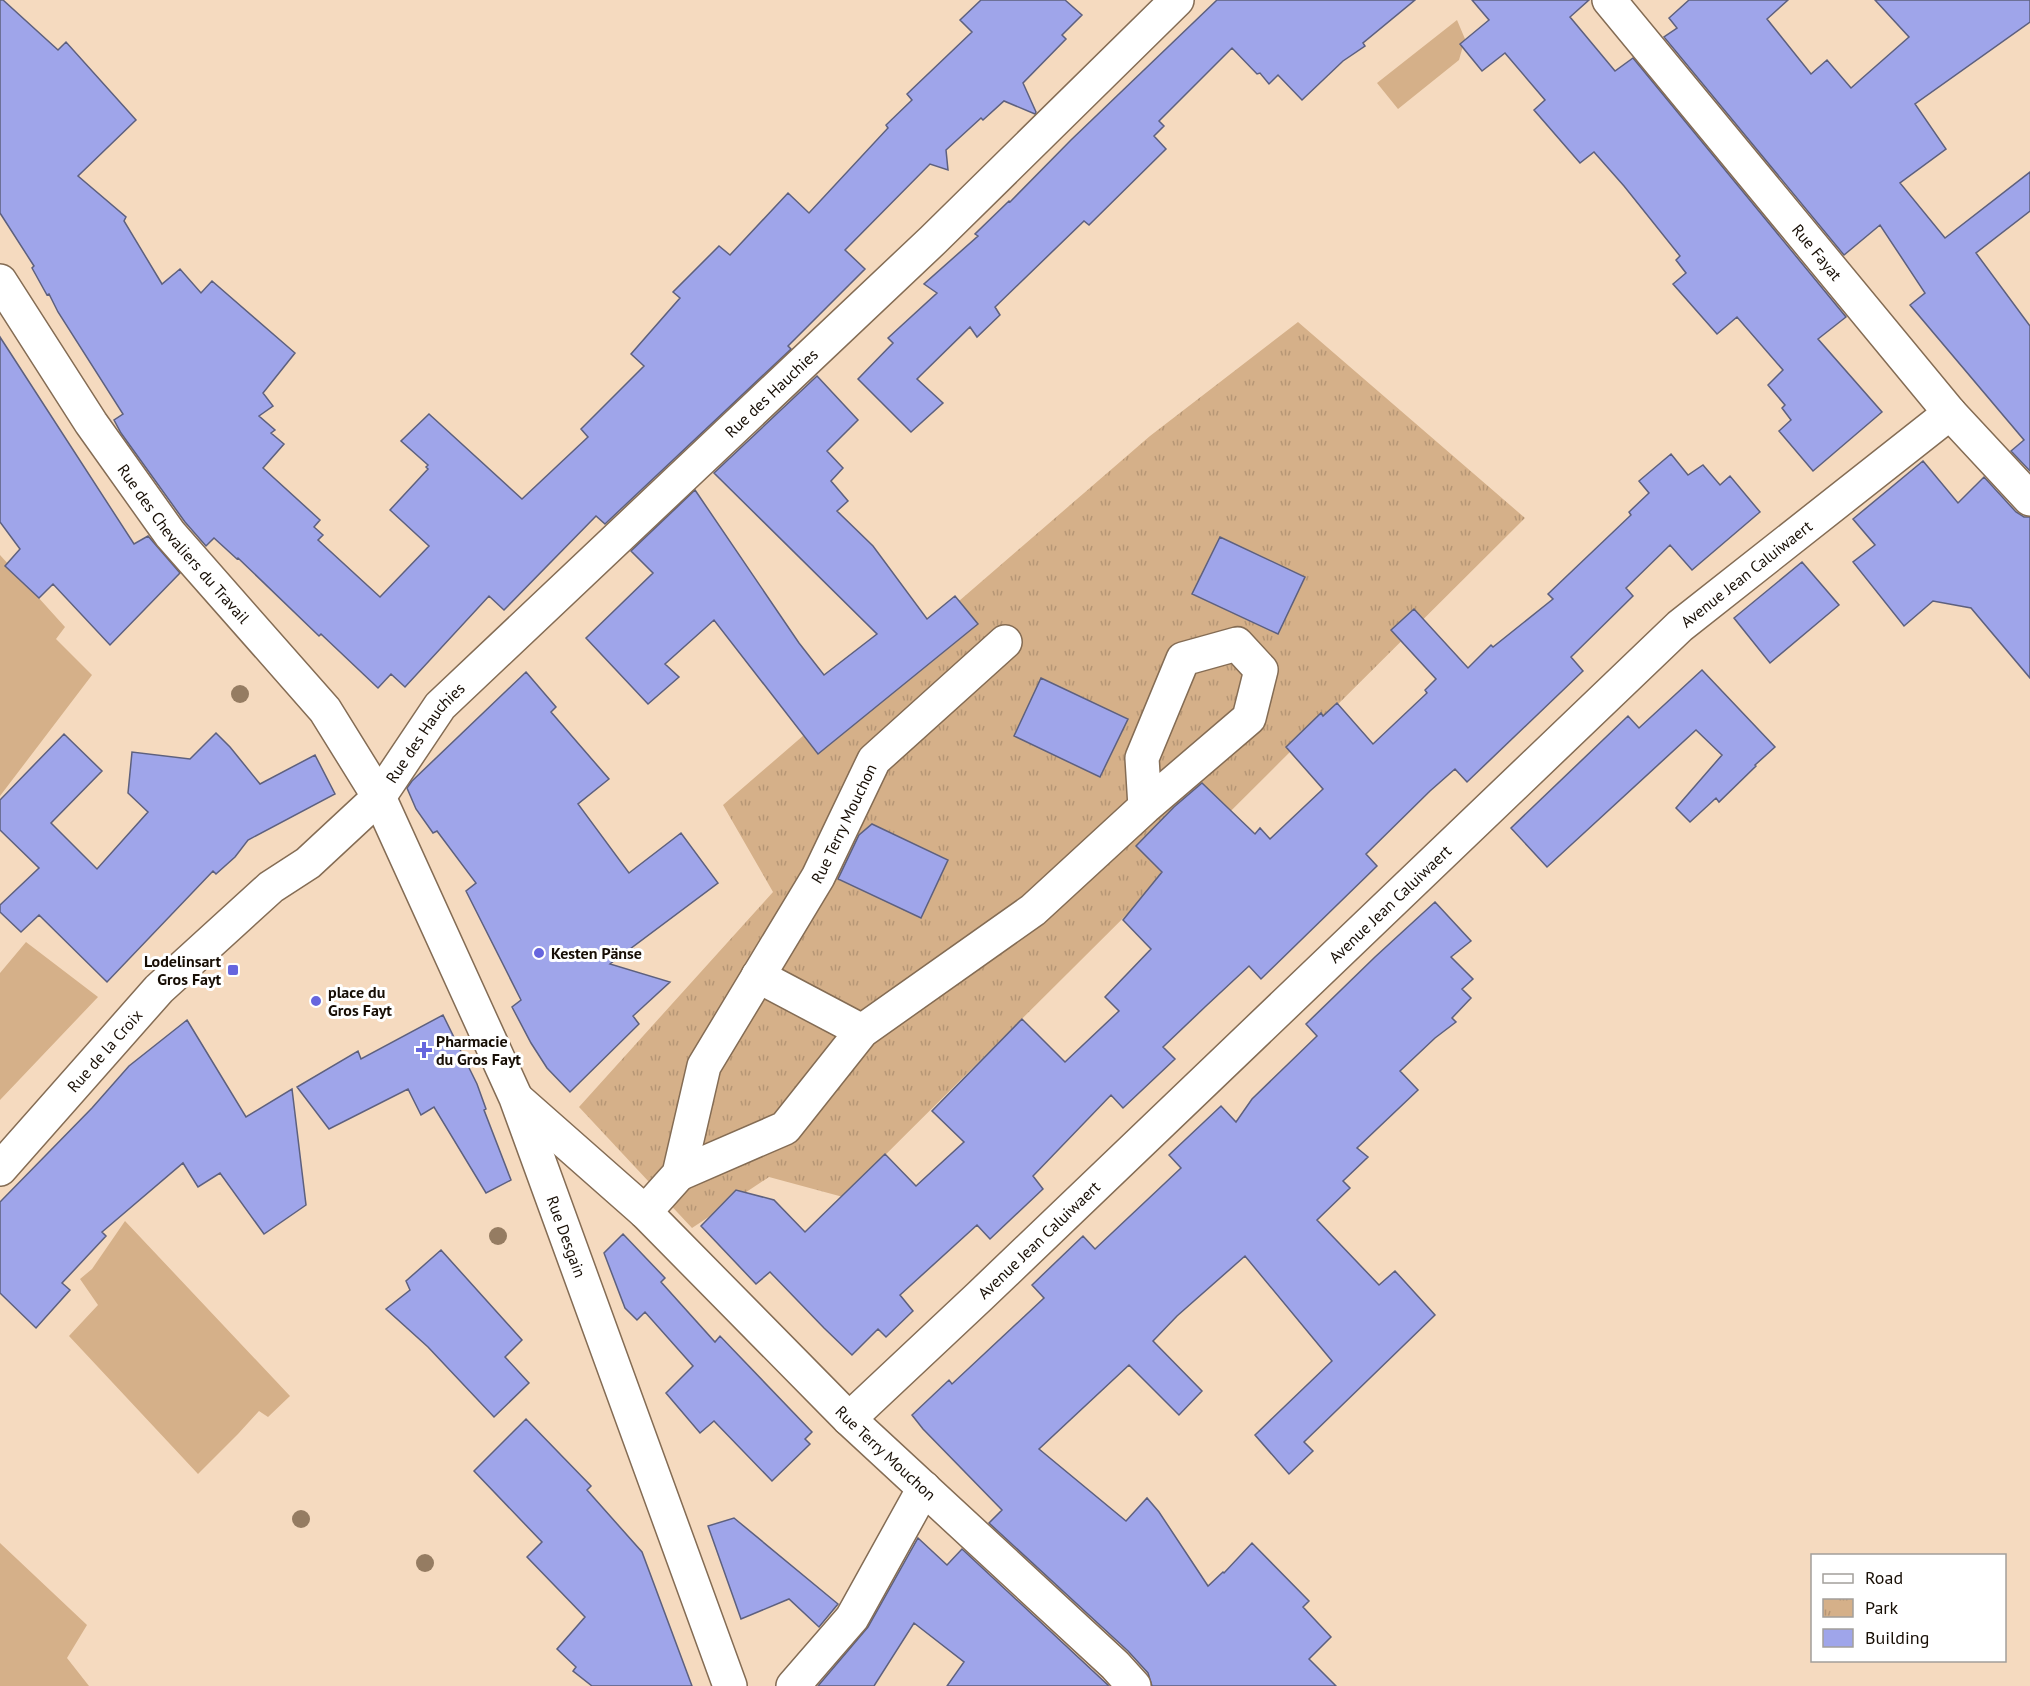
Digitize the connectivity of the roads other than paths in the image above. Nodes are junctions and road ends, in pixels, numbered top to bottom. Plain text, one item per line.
1 (1177, 0) edge
2 (1609, 0) edge
3 (0, 281) edge
4 (1950, 412) junction
5 (2030, 500) edge
6 (1005, 642) dead end
7 (379, 797) junction
8 (1145, 807) junction
9 (758, 976) junction
10 (862, 1031) junction
11 (516, 1098) junction
12 (0, 1169) edge
13 (679, 1174) junction
14 (645, 1212) junction
15 (849, 1419) junction
16 (924, 1488) junction
17 (730, 1686) edge
18 (793, 1686) edge
19 (1134, 1686) edge

1 - 7 street, Rue des Hauchies
2 - 4 street, Rue Fayat
3 - 7 street, Rue des Chevaliers du Travail
4 - 5 street, Rue Fayat
4 - 15 street, Avenue Jean Caluiwaert
6 - 9 street, Rue Terry Mouchon
7 - 11 street, Rue Desgain
7 - 12 street, Rue de la Croix
8 - 8 street, Rue Terry Mouchon
8 - 10 street, Rue Terry Mouchon
9 - 10 street
9 - 13 street, Rue Terry Mouchon
10 - 13 street, Rue Terry Mouchon
11 - 14 street, Rue Terry Mouchon
11 - 17 street, Rue Desgain
13 - 14 street, Rue Terry Mouchon
14 - 15 street, Rue Terry Mouchon
15 - 16 street, Rue Terry Mouchon
16 - 18 street
16 - 19 street, Rue Terry Mouchon

